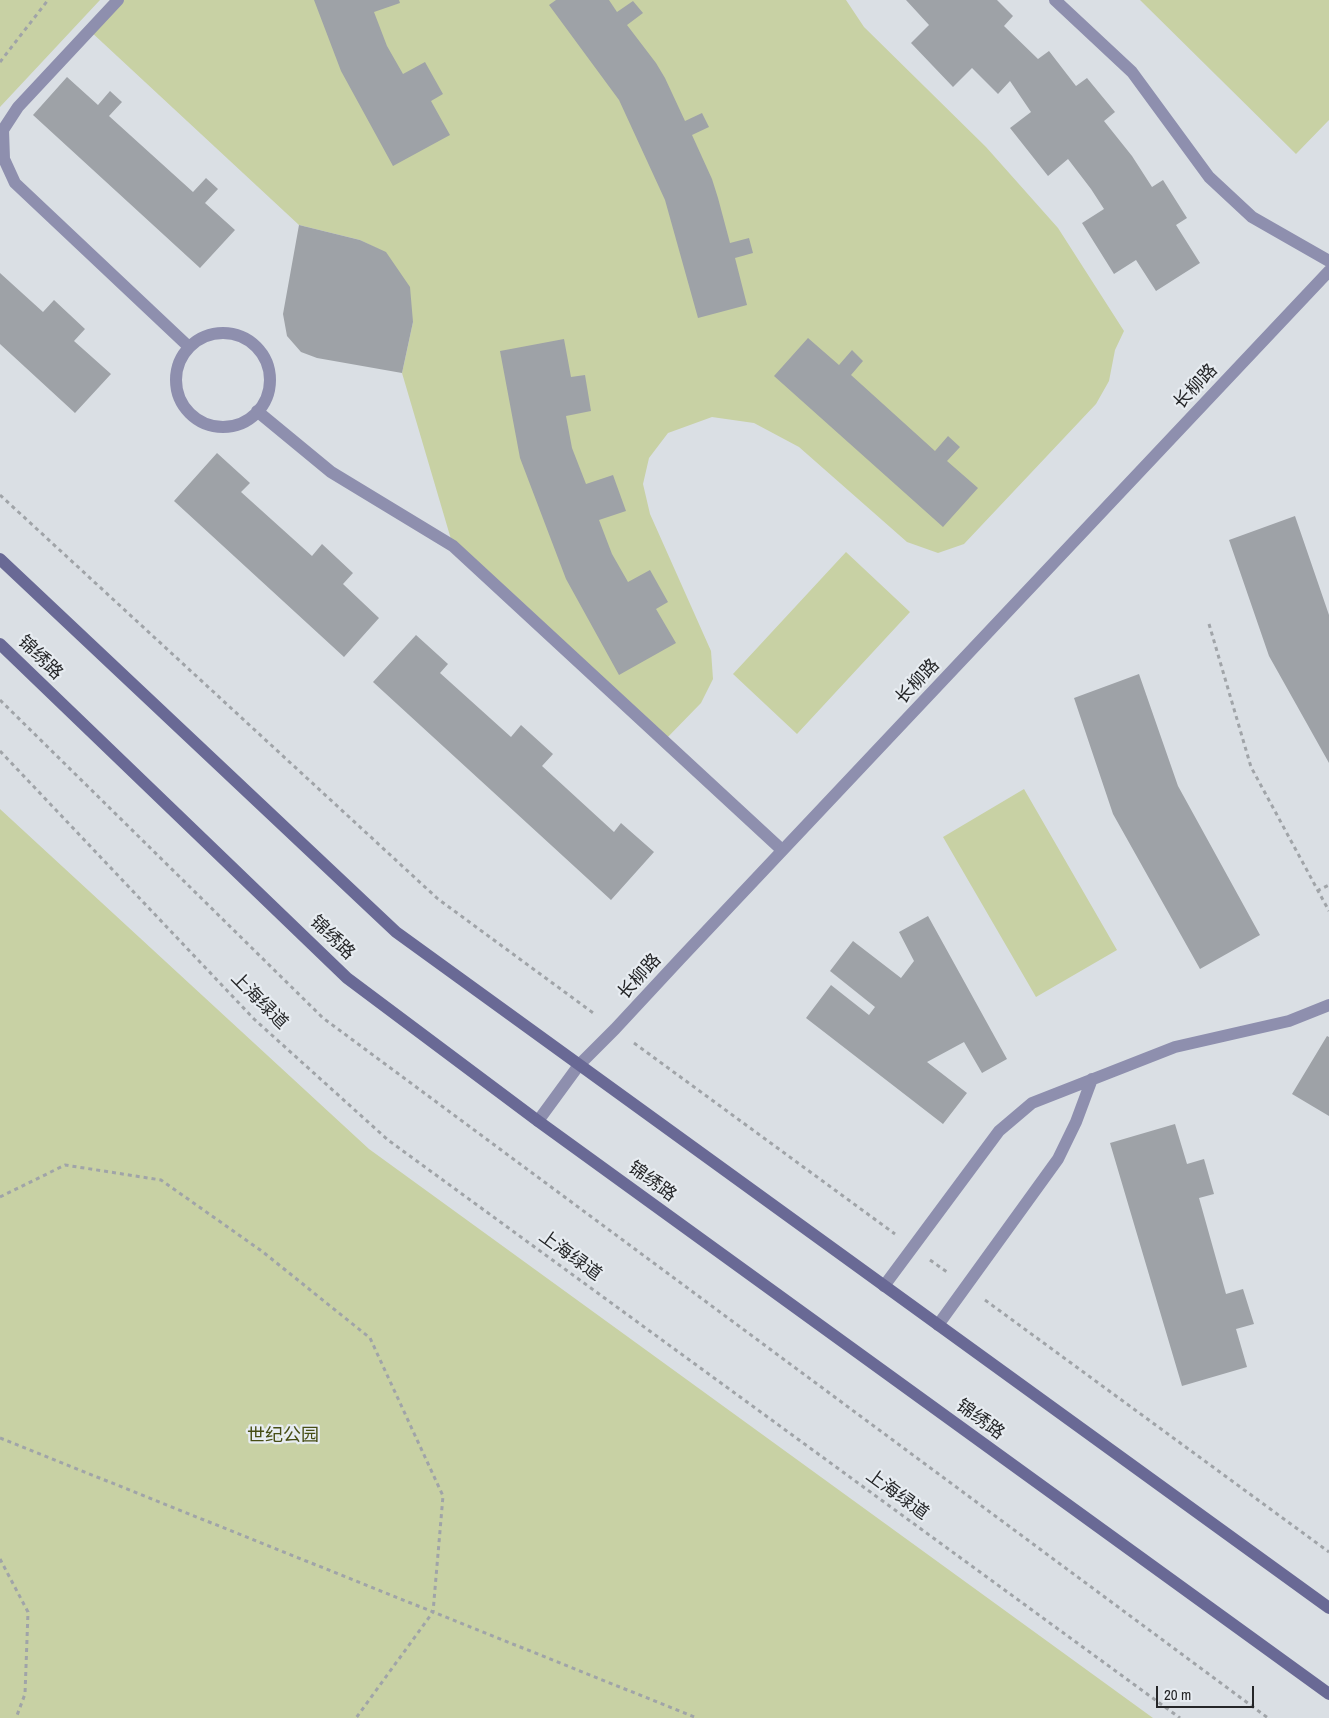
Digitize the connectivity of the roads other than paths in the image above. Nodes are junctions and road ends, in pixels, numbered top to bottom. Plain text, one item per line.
1 (118, 0) edge
2 (1055, 0) edge
3 (1329, 261) edge
4 (1329, 271) edge
5 (189, 347) junction
6 (257, 411) junction
7 (0, 559) edge
8 (0, 644) edge
9 (782, 850) junction
10 (1329, 1005) edge
11 (579, 1065) junction
12 (1092, 1079) junction
13 (538, 1121) junction
14 (884, 1286) junction
15 (938, 1325) junction
16 (1329, 1608) edge
17 (1329, 1694) edge

1 - 5 street
2 - 3 street
4 - 9 street, 长柳路
5 - 6 street
5 - 6 street
6 - 9 street
7 - 11 main road
8 - 13 main road, 锦绣路
9 - 11 street, 长柳路
10 - 12 street
11 - 13 street, 长柳路
11 - 14 main road
12 - 14 street
12 - 15 street
13 - 17 main road, 锦绣路
14 - 15 main road
15 - 16 main road

